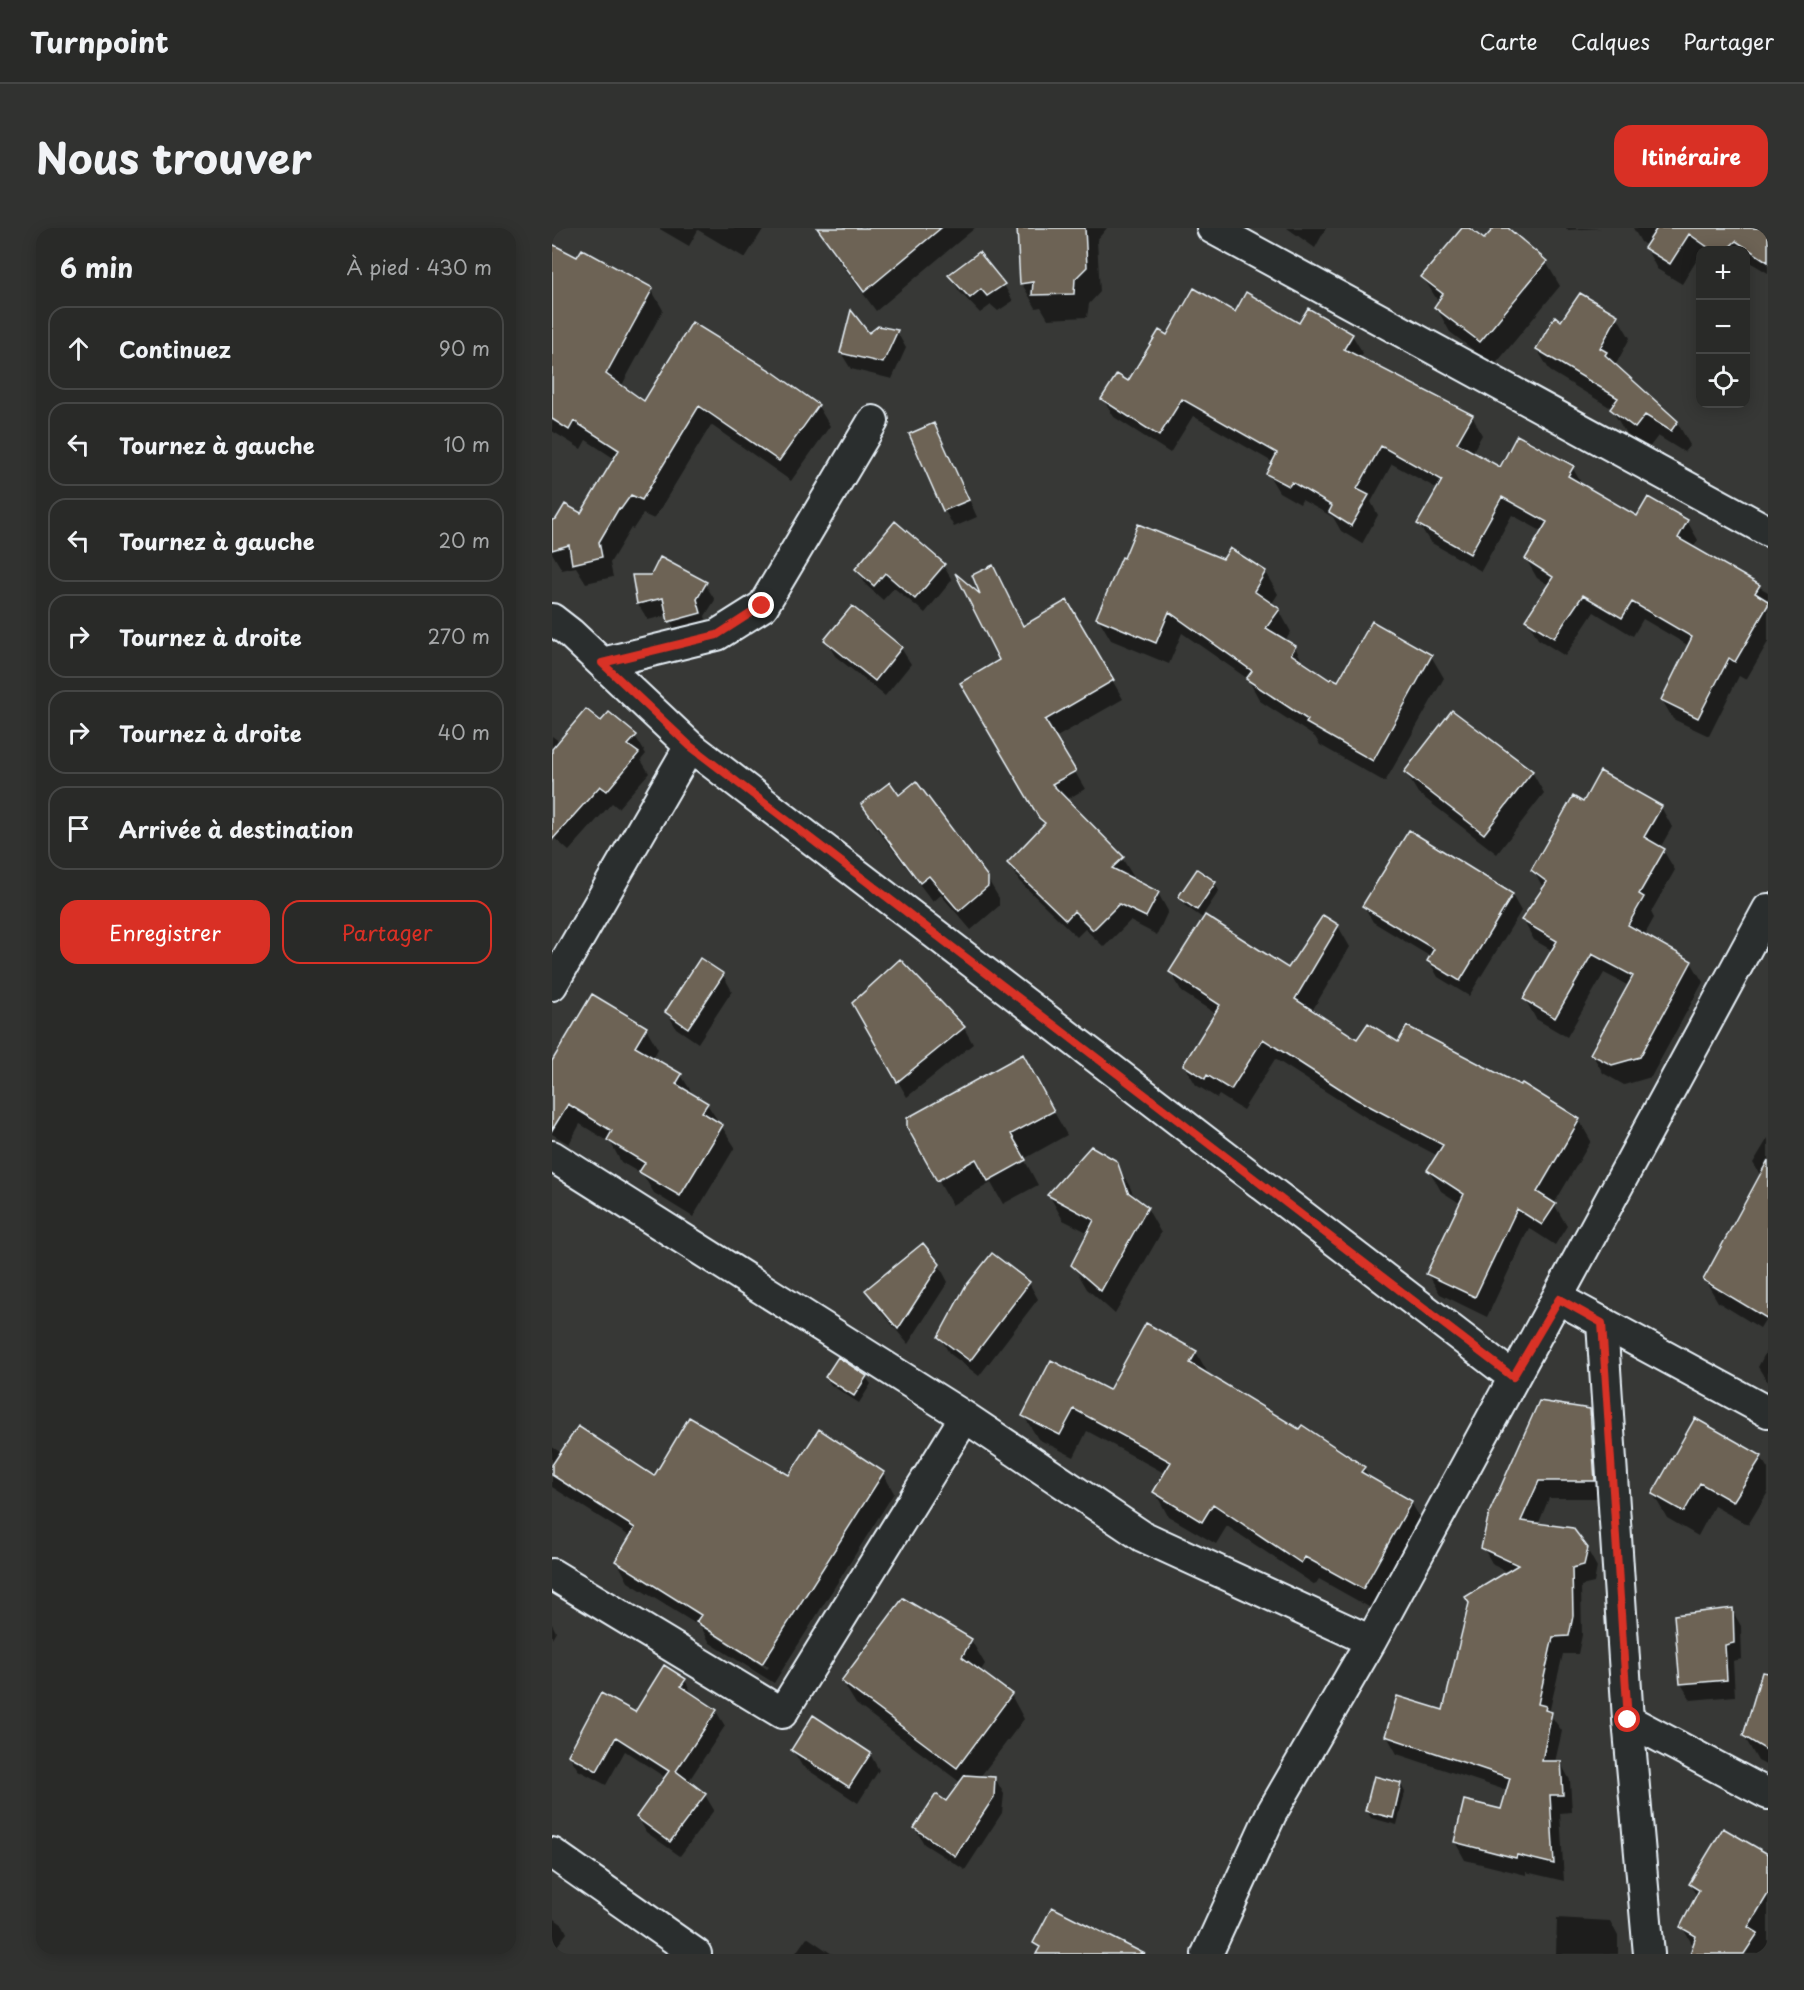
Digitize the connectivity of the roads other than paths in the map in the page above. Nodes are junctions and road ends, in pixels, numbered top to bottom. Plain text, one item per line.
1 (1212, 228) edge
2 (873, 421) dead end
3 (1768, 531) edge
4 (552, 619) edge
5 (602, 663) junction
6 (690, 746) junction
7 (1768, 909) edge
8 (552, 985) edge
9 (552, 1156) edge
10 (1559, 1299) junction
11 (1602, 1323) junction
12 (1513, 1377) junction
13 (1768, 1412) edge
14 (965, 1417) junction
15 (552, 1574) edge
16 (1371, 1641) junction
17 (1628, 1720) junction
18 (1768, 1794) edge
19 (552, 1853) edge
20 (696, 1954) edge
21 (1207, 1954) edge
22 (1649, 1954) edge

1 - 3 street
2 - 5 street
4 - 5 street
5 - 6 street
6 - 8 street
6 - 12 street
7 - 10 street
9 - 14 street
10 - 11 street
10 - 12 street
11 - 13 street
11 - 17 street
12 - 16 street
14 - 15 street
14 - 16 street
16 - 21 street
17 - 18 street
17 - 22 street
19 - 20 street

